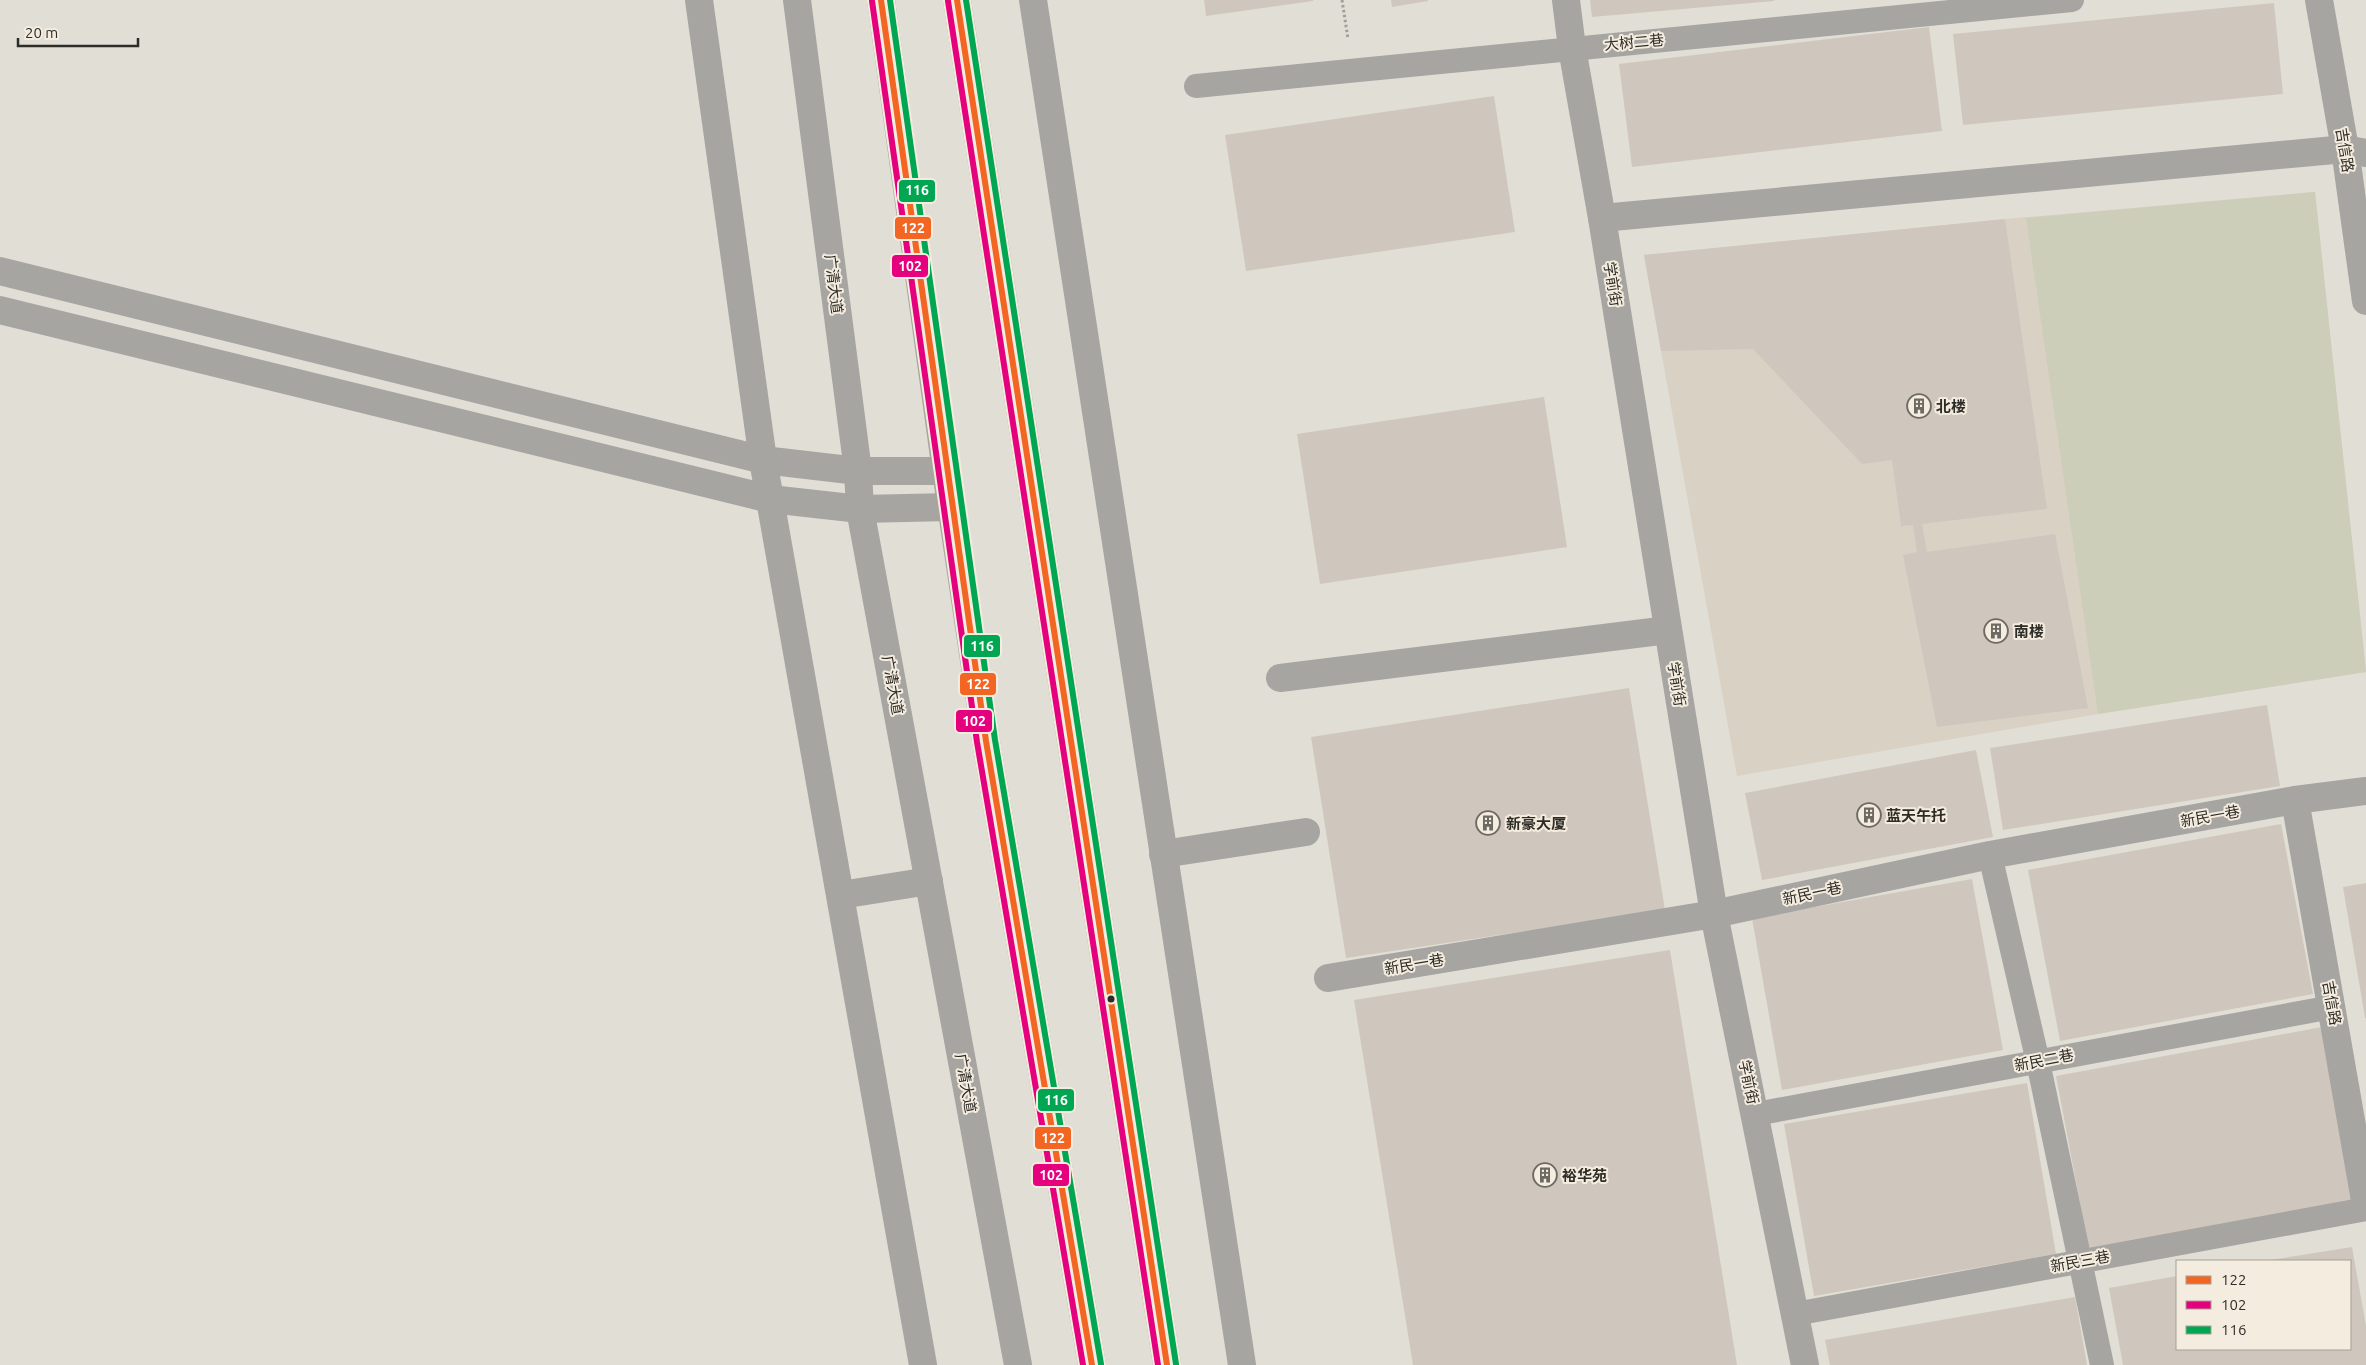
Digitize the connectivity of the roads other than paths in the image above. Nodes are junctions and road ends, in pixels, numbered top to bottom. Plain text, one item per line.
1 (699, 0) edge
2 (797, 0) edge
3 (881, 0) edge
4 (957, 0) edge
5 (1033, 0) edge
6 (1566, 0) edge
7 (2072, 0) edge
8 (2319, 0) edge
9 (1572, 48) junction
10 (1196, 86) dead end
11 (2356, 151) edge
12 (1602, 218) junction
13 (0, 271) edge
14 (2366, 302) edge
15 (0, 310) edge
16 (764, 460) junction
17 (858, 471) junction
18 (946, 471) junction
19 (770, 499) junction
20 (951, 507) junction
21 (860, 509) junction
22 (1668, 630) junction
23 (1280, 678) dead end
24 (2366, 791) edge
25 (2295, 800) junction
26 (1306, 832) dead end
27 (1164, 854) junction
28 (1990, 855) junction
29 (929, 881) junction
30 (841, 895) junction
31 (1714, 914) junction
32 (1328, 978) dead end
33 (2332, 1006) junction
34 (2038, 1062) junction
35 (1756, 1114) junction
36 (2366, 1207) edge
37 (2082, 1261) junction
38 (1795, 1314) junction
39 (924, 1365) edge
40 (1018, 1365) edge
41 (1092, 1365) edge
42 (1167, 1365) edge
43 (1242, 1365) edge
44 (1805, 1365) edge
45 (2102, 1365) edge

1 - 16 street
2 - 17 street, 广清大道
3 - 18 highway
4 - 42 highway
5 - 27 street
6 - 9 street, 学前街
7 - 9 lane, 大树二巷
8 - 11 street, 吉信路
9 - 10 lane, 大树二巷
9 - 12 street, 学前街
11 - 12 street
11 - 14 street, 吉信路
12 - 22 street, 学前街
13 - 16 street
15 - 19 street
16 - 17 street
16 - 19 street
17 - 18 street
17 - 21 street, 广清大道
18 - 20 highway
19 - 21 street
19 - 30 street
20 - 21 street
20 - 41 highway
21 - 29 street, 广清大道
22 - 23 street
22 - 31 street, 学前街
24 - 25 street, 新民一巷
25 - 28 street, 新民一巷
25 - 33 street, 吉信路
26 - 27 street
27 - 43 street
28 - 31 street, 新民一巷
28 - 34 lane
29 - 30 street
29 - 40 street, 广清大道
30 - 39 street
31 - 32 street, 新民一巷
31 - 35 street, 学前街
33 - 34 lane, 新民二巷
33 - 36 street, 吉信路
34 - 35 lane, 新民二巷
34 - 37 lane
35 - 38 street, 学前街
36 - 37 lane, 新民三巷
37 - 38 lane, 新民三巷
37 - 45 lane
38 - 44 street, 学前街

